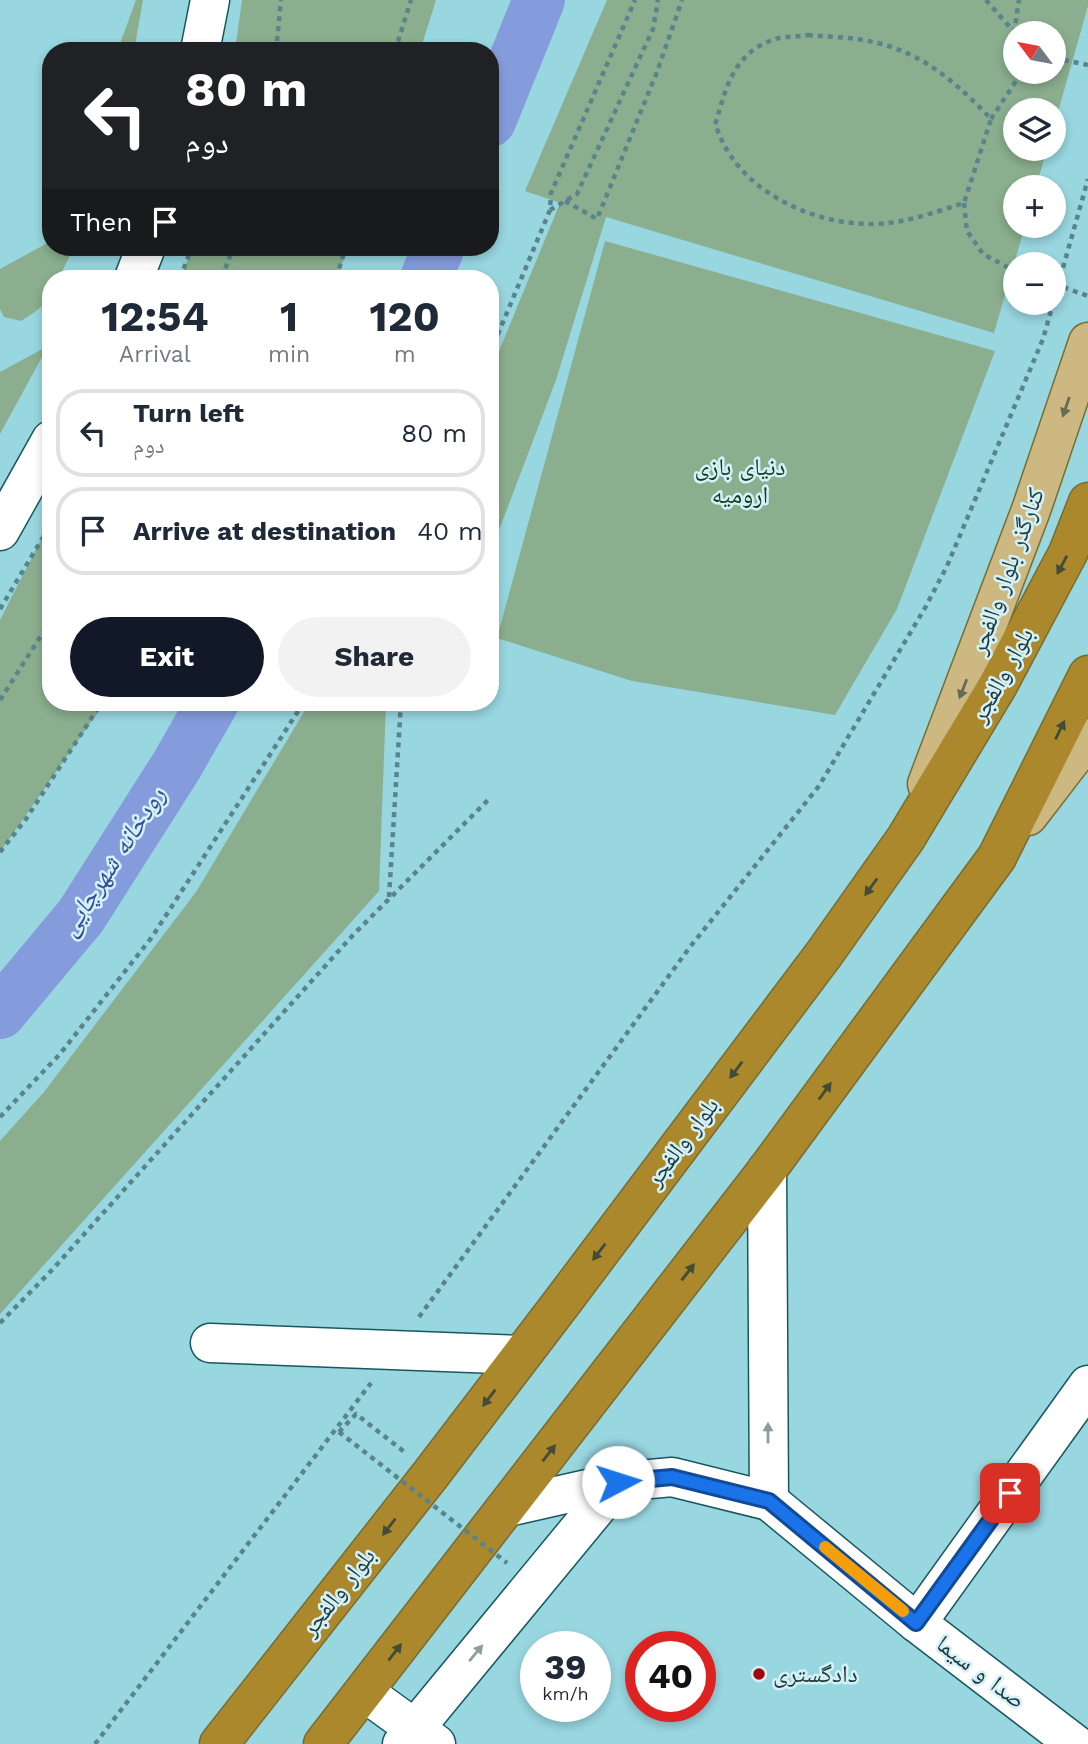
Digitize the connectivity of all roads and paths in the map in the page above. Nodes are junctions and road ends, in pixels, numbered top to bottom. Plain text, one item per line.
1 (210, 0) edge
2 (281, 0) edge
3 (411, 0) edge
4 (635, 0) edge
5 (658, 0) edge
6 (682, 0) edge
7 (986, 0) edge
8 (1019, 0) edge
9 (1004, 21) edge
10 (1016, 21) edge
11 (202, 42) edge
12 (277, 42) edge
13 (398, 42) edge
14 (1066, 60) edge
15 (1088, 65) edge
16 (1014, 84) edge
17 (991, 119) junction
18 (1088, 179) edge
19 (565, 201) junction
20 (964, 203) junction
21 (550, 210) junction
22 (1066, 252) edge
23 (1003, 265) edge
24 (1066, 288) edge
25 (1088, 296) edge
26 (1049, 315) edge
27 (499, 332) edge
28 (1088, 342) edge
29 (42, 456) edge
30 (1088, 502) edge
31 (0, 531) edge
32 (42, 539) edge
33 (0, 609) edge
34 (42, 634) edge
35 (1088, 675) edge
36 (0, 700) edge
37 (96, 711) edge
38 (298, 711) edge
39 (400, 711) edge
40 (1088, 738) edge
41 (488, 800) dead end
42 (906, 838) junction
43 (0, 852) edge
44 (997, 857) junction
45 (389, 898) junction
46 (0, 1117) edge
47 (767, 1170) junction
48 (0, 1323) edge
49 (210, 1343) dead end
50 (395, 1350) junction
51 (521, 1355) junction
52 (1088, 1385) edge
53 (431, 1474) junction
54 (618, 1482) junction
55 (769, 1501) junction
56 (508, 1507) junction
57 (507, 1563) dead end
58 (916, 1623) junction
59 (364, 1692) junction
60 (229, 1731) edge
61 (417, 1739) edge
62 (95, 1744) edge
63 (204, 1744) edge
64 (323, 1744) edge
65 (1075, 1744) edge

1 - 11 street
2 - 12 path
3 - 13 path
4 - 21 path
5 - 19 path
6 - 19 path
7 - 9 path
8 - 10 path
14 - 15 path
16 - 17 path
17 - 20 path
17 - 20 path
18 - 22 path
19 - 21 path
20 - 23 path
21 - 27 path
24 - 25 path
26 - 50 path
28 -> 42 main road, کنارگذر بلوار والفجر
29 - 31 street
30 -> 42 highway, بلوار والفجر
32 - 33 path
34 - 36 path
44 -> 35 highway
37 - 43 path
38 - 46 path
39 - 45 path
40 - 44 main road
41 - 45 path
42 -> 51 highway, بلوار والفجر
47 -> 44 highway
45 - 48 path
55 -> 47 street
56 -> 47 highway
49 - 50 street
50 - 51 street
50 - 62 path
51 -> 53 highway, بلوار والفجر
52 - 58 street
53 - 57 path, bridge
53 -> 60 highway, بلوار والفجر
54 - 55 street, صدا و سیما
54 - 56 street, صدا و سیما
61 -> 54 street
55 - 58 street, صدا و سیما
59 -> 56 highway
58 - 65 street, صدا و سیما
59 - 61 street
59 - 64 highway
60 - 63 highway, بلوار والفجر

